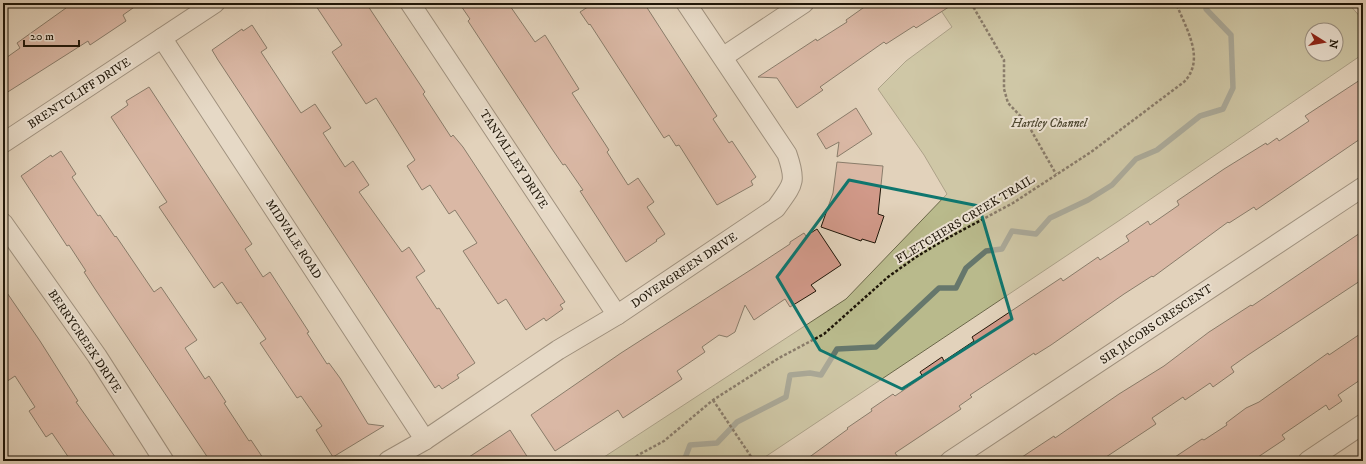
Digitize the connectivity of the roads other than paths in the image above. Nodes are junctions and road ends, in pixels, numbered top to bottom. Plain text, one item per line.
1 (215, 3) edge
2 (410, 3) edge
3 (686, 3) edge
4 (804, 3) edge
5 (162, 38) junction
6 (723, 57) junction
7 (3, 143) edge
8 (1363, 187) edge
9 (3, 223) edge
10 (617, 315) junction
11 (1363, 424) edge
12 (425, 440) junction
13 (164, 461) edge
14 (388, 461) edge
15 (950, 461) edge
16 (1308, 461) edge

1 - 5 street, BRENTCLIFF DRIVE
2 - 10 street, TANVALLEY DRIVE
3 - 6 street, DOVERGREEN DRIVE
4 - 6 street
5 - 7 street, BRENTCLIFF DRIVE
5 - 12 street, MIDVALE ROAD
6 - 10 street, DOVERGREEN DRIVE
8 - 15 street, SIR JACOBS CRESCENT
9 - 13 street, BERRYCREEK DRIVE
10 - 12 street, DOVERGREEN DRIVE
11 - 16 street
12 - 14 street, DOVERGREEN DRIVE

